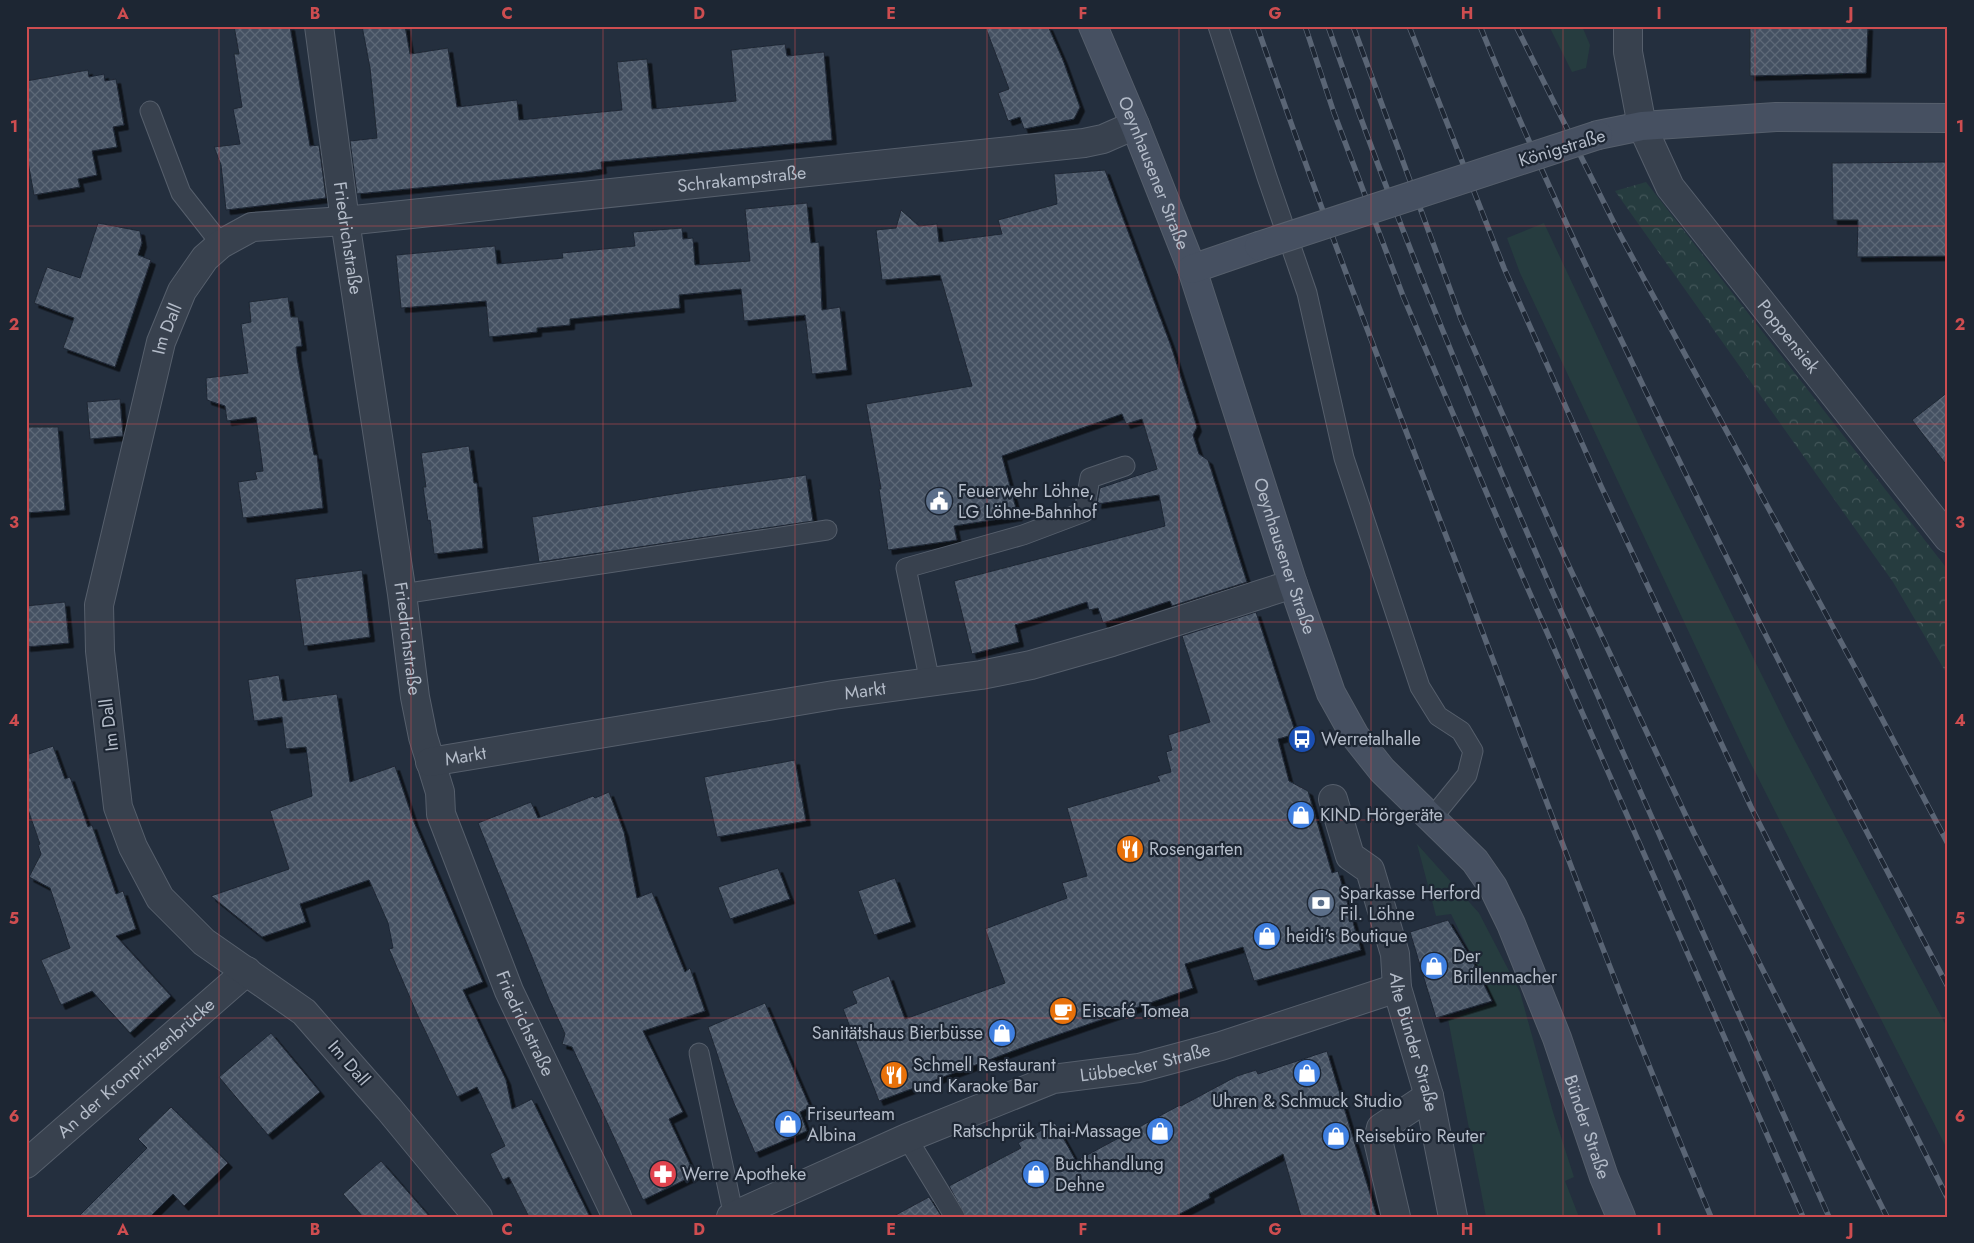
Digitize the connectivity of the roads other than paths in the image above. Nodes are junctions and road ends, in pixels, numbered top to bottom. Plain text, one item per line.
1 (320, 26) edge
2 (1093, 26) edge
3 (1218, 26) edge
4 (1628, 26) edge
5 (150, 111) dead end
6 (1948, 118) edge
7 (1135, 125) junction
8 (1642, 126) junction
9 (345, 221) junction
10 (221, 244) junction
11 (1192, 269) junction
12 (1125, 466) dead end
13 (828, 530) dead end
14 (1948, 538) edge
15 (1293, 584) junction
16 (402, 594) junction
17 (930, 682) junction
18 (430, 762) junction
19 (1333, 799) dead end
20 (1432, 818) junction
21 (247, 971) junction
22 (1397, 988) junction
23 (1557, 1038) joint
24 (699, 1053) dead end
25 (1429, 1096) junction
26 (907, 1138) junction
27 (26, 1164) edge
28 (733, 1216) edge
29 (478, 1217) edge
30 (617, 1217) edge
31 (955, 1217) edge
32 (1396, 1217) edge
33 (1453, 1217) edge
34 (1621, 1217) edge

1 - 9 street, Friedrichstraße
2 - 7 main road, Oeynhausener Straße
3 - 20 lane
4 - 8 street, Poppensiek
5 - 10 lane
6 - 8 main road, Königstraße
7 - 9 street, Schrakampstraße
7 - 11 main road, Oeynhausener Straße
8 - 11 main road, Königstraße, bridge
8 - 14 street, Poppensiek
9 - 10 street, Im Dall
9 - 16 street, Friedrichstraße
10 - 21 street, Im Dall
11 - 15 main road, Oeynhausener Straße
12 - 17 lane
13 - 16 lane
15 - 17 street, Markt
15 - 20 main road, Oeynhausener Straße
16 - 18 street, Friedrichstraße
17 - 18 street, Markt
18 - 30 street, Friedrichstraße
19 - 22 street, Alte Bünder Straße
20 - 23 main road, Oeynhausener Straße
21 - 27 street, An der Kronprinzenbrücke
21 - 29 street, Im Dall
22 - 25 street, Alte Bünder Straße
22 - 26 street, Lübbecker Straße
23 - 34 main road, Bünder Straße
24 - 28 lane
25 - 32 street
25 - 33 street, Alte Bünder Straße
26 - 28 street, Lübbecker Straße
26 - 31 lane

